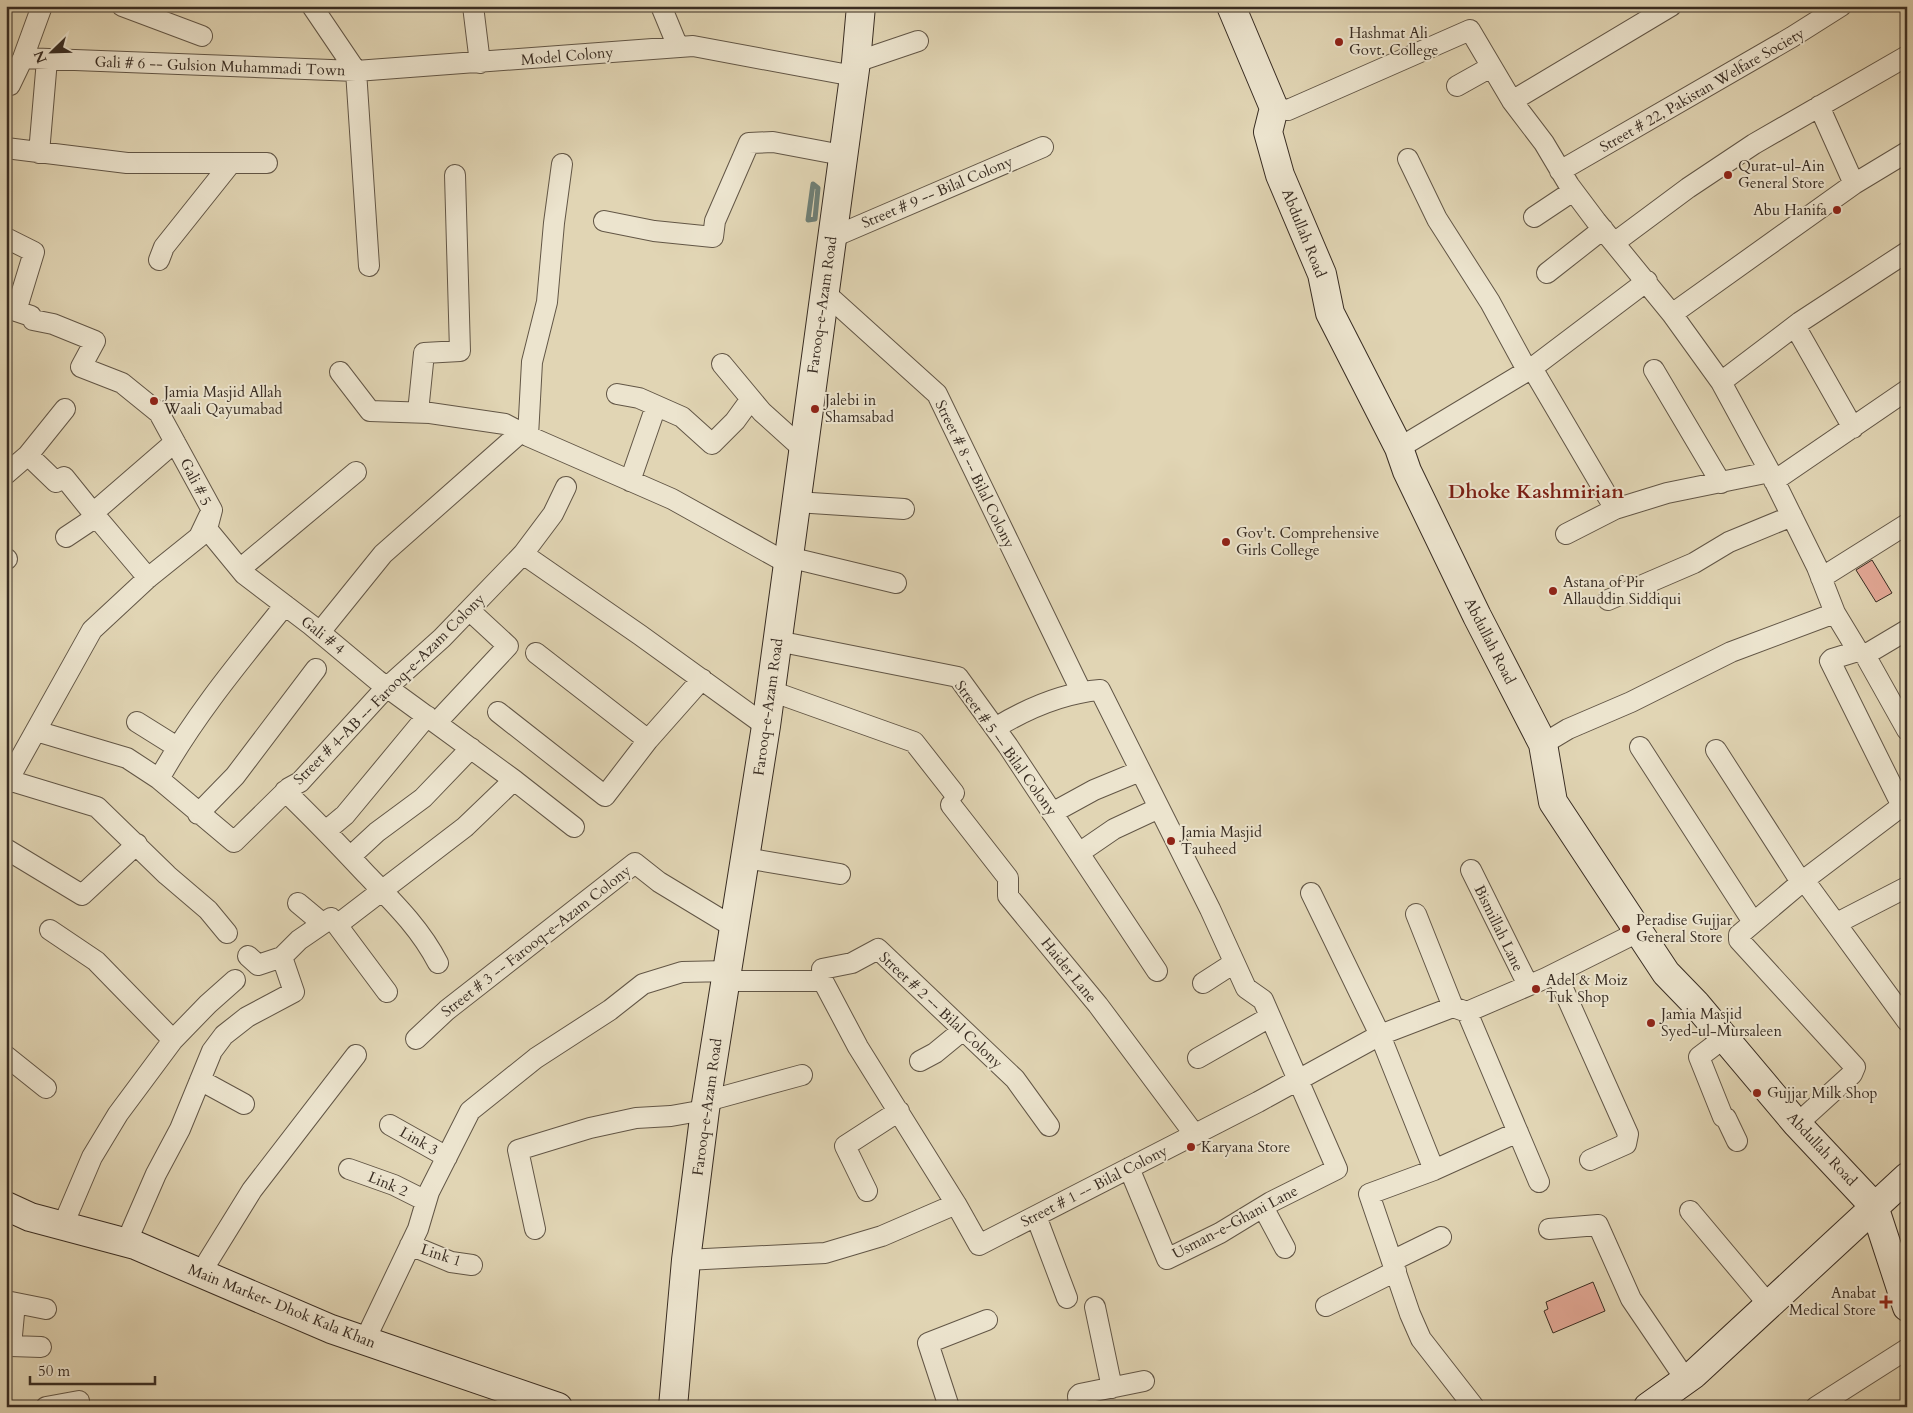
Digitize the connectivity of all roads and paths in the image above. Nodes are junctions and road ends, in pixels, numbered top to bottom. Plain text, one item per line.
1 (42, 6) edge
2 (122, 6) edge
3 (312, 6) edge
4 (473, 6) edge
5 (661, 6) edge
6 (860, 6) edge
7 (1231, 6) edge
8 (1671, 6) edge
9 (1841, 6) edge
10 (202, 36) dead end
11 (918, 41) dead end
12 (678, 47) junction
13 (1907, 56) edge
14 (23, 58) junction
15 (47, 60) junction
16 (480, 63) junction
17 (1491, 67) junction
18 (855, 69) junction
19 (356, 71) junction
20 (6, 83) edge
21 (1457, 86) dead end
22 (1512, 102) junction
23 (1819, 106) junction
24 (1274, 108) junction
25 (1043, 147) dead end
26 (6, 148) edge
27 (1907, 152) edge
28 (39, 153) junction
29 (842, 155) junction
30 (1408, 159) dead end
31 (231, 163) junction
32 (267, 164) dead end
33 (562, 164) dead end
34 (1560, 171) junction
35 (455, 175) dead end
36 (1854, 184) junction
37 (1574, 191) junction
38 (1534, 217) dead end
39 (604, 222) dead end
40 (1608, 236) junction
41 (6, 238) edge
42 (831, 238) junction
43 (1905, 256) edge
44 (159, 260) dead end
45 (369, 266) dead end
46 (1547, 273) dead end
47 (1646, 281) junction
48 (824, 292) junction
49 (1672, 314) junction
50 (1795, 326) junction
51 (722, 364) dead end
52 (1529, 369) junction
53 (1654, 370) dead end
54 (340, 372) dead end
55 (1721, 382) junction
56 (1907, 390) edge
57 (618, 394) dead end
58 (751, 399) junction
59 (656, 406) junction
60 (65, 409) dead end
61 (418, 412) junction
62 (1853, 428) junction
63 (524, 434) junction
64 (175, 442) junction
65 (1399, 448) junction
66 (803, 449) junction
67 (28, 455) junction
68 (356, 472) dead end
69 (6, 474) edge
70 (1772, 476) junction
71 (630, 480) junction
72 (1721, 483) junction
73 (566, 487) dead end
74 (796, 502) junction
75 (904, 509) dead end
76 (1615, 509) junction
77 (212, 510) junction
78 (94, 515) junction
79 (1792, 516) junction
80 (1907, 524) edge
81 (1566, 534) dead end
82 (66, 537) dead end
83 (523, 554) junction
84 (788, 560) junction
85 (240, 569) junction
86 (148, 578) junction
87 (1821, 578) junction
88 (896, 584) dead end
89 (1608, 600) dead end
90 (285, 605) junction
91 (469, 610) junction
92 (1835, 613) junction
93 (1907, 630) edge
94 (320, 632) junction
95 (777, 641) junction
96 (536, 653) dead end
97 (1861, 653) junction
98 (316, 669) dead end
99 (702, 679) junction
100 (388, 688) junction
101 (771, 691) junction
102 (1080, 691) junction
103 (498, 712) dead end
104 (432, 720) junction
105 (137, 722) dead end
106 (766, 726) junction
107 (995, 728) junction
108 (1907, 730) edge
109 (36, 731) junction
110 (648, 740) junction
111 (1543, 744) junction
112 (468, 746) junction
113 (177, 747) junction
114 (1640, 747) dead end
115 (1716, 750) dead end
116 (1140, 771) junction
117 (159, 779) junction
118 (514, 780) junction
119 (7, 782) edge
120 (285, 791) junction
121 (1904, 804) edge
122 (1159, 808) junction
123 (1052, 813) junction
124 (198, 814) junction
125 (574, 827) dead end
126 (326, 830) junction
127 (137, 844) junction
128 (6, 849) edge
129 (1079, 853) junction
130 (351, 856) junction
131 (746, 858) junction
132 (1471, 870) dead end
133 (840, 874) dead end
134 (1802, 881) junction
135 (1907, 887) edge
136 (384, 890) junction
137 (1311, 893) dead end
138 (298, 903) dead end
139 (1416, 914) dead end
140 (1753, 922) junction
141 (1837, 923) junction
142 (329, 924) junction
143 (735, 928) junction
144 (50, 930) dead end
145 (1638, 932) junction
146 (227, 934) dead end
147 (248, 956) dead end
148 (282, 957) junction
149 (438, 963) dead end
150 (1234, 963) junction
151 (1157, 971) dead end
152 (1556, 973) junction
153 (728, 976) junction
154 (235, 980) dead end
155 (823, 982) junction
156 (1203, 983) dead end
157 (1528, 985) junction
158 (387, 992) dead end
159 (1460, 1009) junction
160 (1905, 1016) edge
161 (1270, 1017) junction
162 (963, 1030) junction
163 (1380, 1035) junction
164 (1724, 1038) junction
165 (416, 1039) dead end
166 (173, 1040) junction
167 (356, 1055) dead end
168 (6, 1056) edge
169 (1198, 1058) dead end
170 (920, 1061) dead end
171 (802, 1076) dead end
172 (200, 1080) junction
173 (1298, 1080) junction
174 (46, 1088) dead end
175 (244, 1104) dead end
176 (706, 1105) junction
177 (899, 1111) junction
178 (1797, 1124) junction
179 (390, 1125) dead end
180 (1048, 1126) dead end
181 (1518, 1132) junction
182 (1195, 1134) junction
183 (1737, 1141) dead end
184 (447, 1158) junction
185 (1590, 1160) dead end
186 (1129, 1168) junction
187 (349, 1169) dead end
188 (1434, 1170) junction
189 (1907, 1177) edge
190 (1540, 1182) dead end
191 (867, 1191) dead end
192 (426, 1201) junction
193 (956, 1204) junction
194 (6, 1206) edge
195 (1874, 1206) junction
196 (1263, 1207) junction
197 (1690, 1211) dead end
198 (1036, 1216) junction
199 (63, 1225) junction
200 (535, 1229) dead end
201 (1549, 1229) dead end
202 (1442, 1237) dead end
203 (126, 1243) junction
204 (410, 1245) junction
205 (1285, 1248) dead end
206 (686, 1260) junction
207 (472, 1265) dead end
208 (1394, 1266) junction
209 (200, 1274) junction
210 (1067, 1298) dead end
211 (11, 1302) edge
212 (1769, 1305) junction
213 (1326, 1306) dead end
214 (1095, 1307) dead end
215 (1907, 1307) edge
216 (46, 1309) dead end
217 (987, 1320) dead end
218 (365, 1340) junction
219 (41, 1347) dead end
220 (1907, 1349) edge
221 (1686, 1380) junction
222 (1144, 1381) dead end
223 (1112, 1388) junction
224 (79, 1401) dead end
225 (46, 1407) edge
226 (558, 1407) edge
227 (673, 1407) edge
228 (949, 1407) edge
229 (1079, 1407) edge
230 (1474, 1407) edge
231 (1648, 1407) edge
232 (1816, 1407) edge

1 - 14 street
2 - 10 street
3 - 19 street
4 - 16 street
5 - 12 street
6 - 18 street, Farooq-e-Azam Road
7 - 24 street
8 - 22 street
9 - 34 street, Street # 22, Pakistan Welfare Society
11 - 18 street
12 - 16 street, Model Colony
12 - 18 street, Model Colony
13 - 23 street
14 - 15 street, Gali # 6 -- Gulsion Muhammadi Town
14 - 20 street
15 - 19 street, Gali # 6 -- Gulsion Muhammadi Town
15 - 28 street
16 - 19 street, Model Colony
17 - 21 street
17 - 22 street
17 - 24 street
18 - 29 street, Farooq-e-Azam Road
19 - 45 street
22 - 34 street
23 - 36 street
23 - 40 street
24 - 65 street, Abdullah Road
25 - 42 street, Street # 9 -- Bilal Colony
26 - 28 street
27 - 36 street
28 - 31 street
29 - 39 street
29 - 42 street, Farooq-e-Azam Road
30 - 52 street
31 - 32 street
31 - 44 street
33 - 63 street
34 - 37 street
35 - 61 street
36 - 49 street
37 - 38 street
37 - 40 street
40 - 46 street
40 - 47 street
41 - 64 street, Gali # 5
42 - 48 street, Farooq-e-Azam Road
43 - 50 street
47 - 49 street
47 - 52 street
48 - 66 street, Farooq-e-Azam Road
48 - 102 street, Street # 8 -- Bilal Colony
49 - 55 street
50 - 55 street
50 - 62 street
51 - 58 street
52 - 65 street
52 - 76 street
53 - 72 street
54 - 61 street
55 - 70 street
56 - 62 street
57 - 59 street
58 - 59 street
58 - 66 street
59 - 71 street
60 - 67 street
61 - 63 street
62 - 70 street
63 - 71 street
63 - 94 street
64 - 77 street, Gali # 5
64 - 78 street
65 - 111 street, Abdullah Road
66 - 74 street, Farooq-e-Azam Road
67 - 69 street
67 - 78 street
68 - 85 street
70 - 72 street
70 - 79 street
71 - 84 street
72 - 76 street
73 - 83 street, Street # 4-AB -- Farooq-e-Azam Colony
74 - 75 street
74 - 84 street, Farooq-e-Azam Road
76 - 81 street
77 - 85 street, Gali # 4
77 - 86 street, Gali # 5
78 - 82 street
78 - 86 street
79 - 87 street
79 - 89 street
80 - 87 street
83 - 91 street, Street # 4-AB -- Farooq-e-Azam Colony
83 - 99 street
84 - 88 street
84 - 95 street, Farooq-e-Azam Road
85 - 90 street, Gali # 4
86 - 109 street, Gali # 5
87 - 92 street
90 - 94 street, Gali # 4
90 - 113 street
91 - 100 street, Street # 4-AB -- Farooq-e-Azam Colony
91 - 104 street
92 - 97 street
92 - 111 street
93 - 97 street
94 - 100 street, Gali # 4
95 - 101 street, Farooq-e-Azam Road
95 - 107 street, Street # 5 -- Bilal Colony
96 - 110 street
97 - 108 street
97 - 121 street
98 - 124 street
99 - 106 street
99 - 110 street
100 - 104 street, Gali # 4
100 - 120 street, Street # 4-AB -- Farooq-e-Azam Colony
101 - 106 street, Farooq-e-Azam Road
101 - 182 street, Haider Lane
102 - 107 street
102 - 116 street
103 - 110 street
104 - 112 street, Gali # 4
104 - 126 street
105 - 113 street
106 - 131 street, Farooq-e-Azam Road
107 - 123 street, Street # 5 -- Bilal Colony
109 - 117 street
109 - 119 street, Gali # 5
111 - 145 street, Abdullah Road
112 - 118 street, Gali # 4
112 - 130 street
113 - 117 street
114 - 140 street
115 - 134 street
116 - 122 street
116 - 123 street
117 - 124 street
118 - 125 street, Gali # 4
118 - 136 street
119 - 127 street
120 - 124 street, Street # 4-AB -- Farooq-e-Azam Colony
120 - 126 street
121 - 134 street
122 - 129 street
122 - 150 street
123 - 129 street, Street # 5 -- Bilal Colony
126 - 130 street
127 - 128 street
127 - 146 street
129 - 151 street, Street # 5 -- Bilal Colony
130 - 136 street
131 - 133 street
131 - 143 street, Farooq-e-Azam Road
132 - 157 street, Bismillah Lane
134 - 140 street
134 - 141 street
135 - 141 street
136 - 142 street
136 - 149 street
137 - 163 street
138 - 142 street
139 - 159 street
140 - 178 street
141 - 160 street
142 - 148 street
142 - 158 street
143 - 153 street, Farooq-e-Azam Road
143 - 165 street, Street # 3 -- Farooq-e-Azam Colony
144 - 166 street
145 - 152 street, Street # 1 -- Bilal Colony
145 - 164 street, Abdullah Road
147 - 148 street
148 - 172 street
150 - 156 street
150 - 161 street
152 - 157 street, Street # 1 -- Bilal Colony
152 - 185 street
153 - 155 street
153 - 176 street, Farooq-e-Azam Road
153 - 184 street
154 - 166 street
155 - 162 street, Street # 2 -- Bilal Colony
155 - 177 street
157 - 159 street, Street # 1 -- Bilal Colony
159 - 163 street, Street # 1 -- Bilal Colony
159 - 181 street
161 - 169 street
161 - 173 street
162 - 170 street
162 - 180 street, Street # 2 -- Bilal Colony
163 - 173 street, Street # 1 -- Bilal Colony
163 - 188 street
164 - 178 street, Abdullah Road
164 - 183 street
166 - 199 street
167 - 209 street
168 - 174 street
171 - 176 street
172 - 175 street
172 - 203 street
173 - 182 street, Street # 1 -- Bilal Colony
173 - 196 street, Usman-e-Ghani Lane
176 - 200 street
176 - 206 street, Farooq-e-Azam Road
177 - 191 street
177 - 193 street
178 - 195 street, Abdullah Road
179 - 184 street, Link 3
181 - 188 street
181 - 190 street
182 - 186 street, Street # 1 -- Bilal Colony
184 - 192 street
186 - 196 street, Usman-e-Ghani Lane
186 - 198 street, Street # 1 -- Bilal Colony
187 - 192 street, Link 2
188 - 208 street
189 - 195 street
192 - 204 street
193 - 198 street, Street # 1 -- Bilal Colony
193 - 206 street
194 - 199 street, Main Market- Dhok Kala Khan
195 - 212 street
195 - 215 street
196 - 205 street
197 - 212 street
198 - 210 street
199 - 203 street, Main Market- Dhok Kala Khan
201 - 221 street
202 - 208 street
203 - 209 street, Main Market- Dhok Kala Khan
204 - 207 street, Link 1
204 - 218 street
206 - 227 street, Farooq-e-Azam Road
208 - 213 street
208 - 230 street
209 - 218 street, Main Market- Dhok Kala Khan
211 - 216 street
211 - 219 street
212 - 221 street
214 - 223 street
217 - 228 street
218 - 226 street, Main Market- Dhok Kala Khan
220 - 232 street
221 - 231 street
222 - 223 street
223 - 229 street
224 - 225 street

